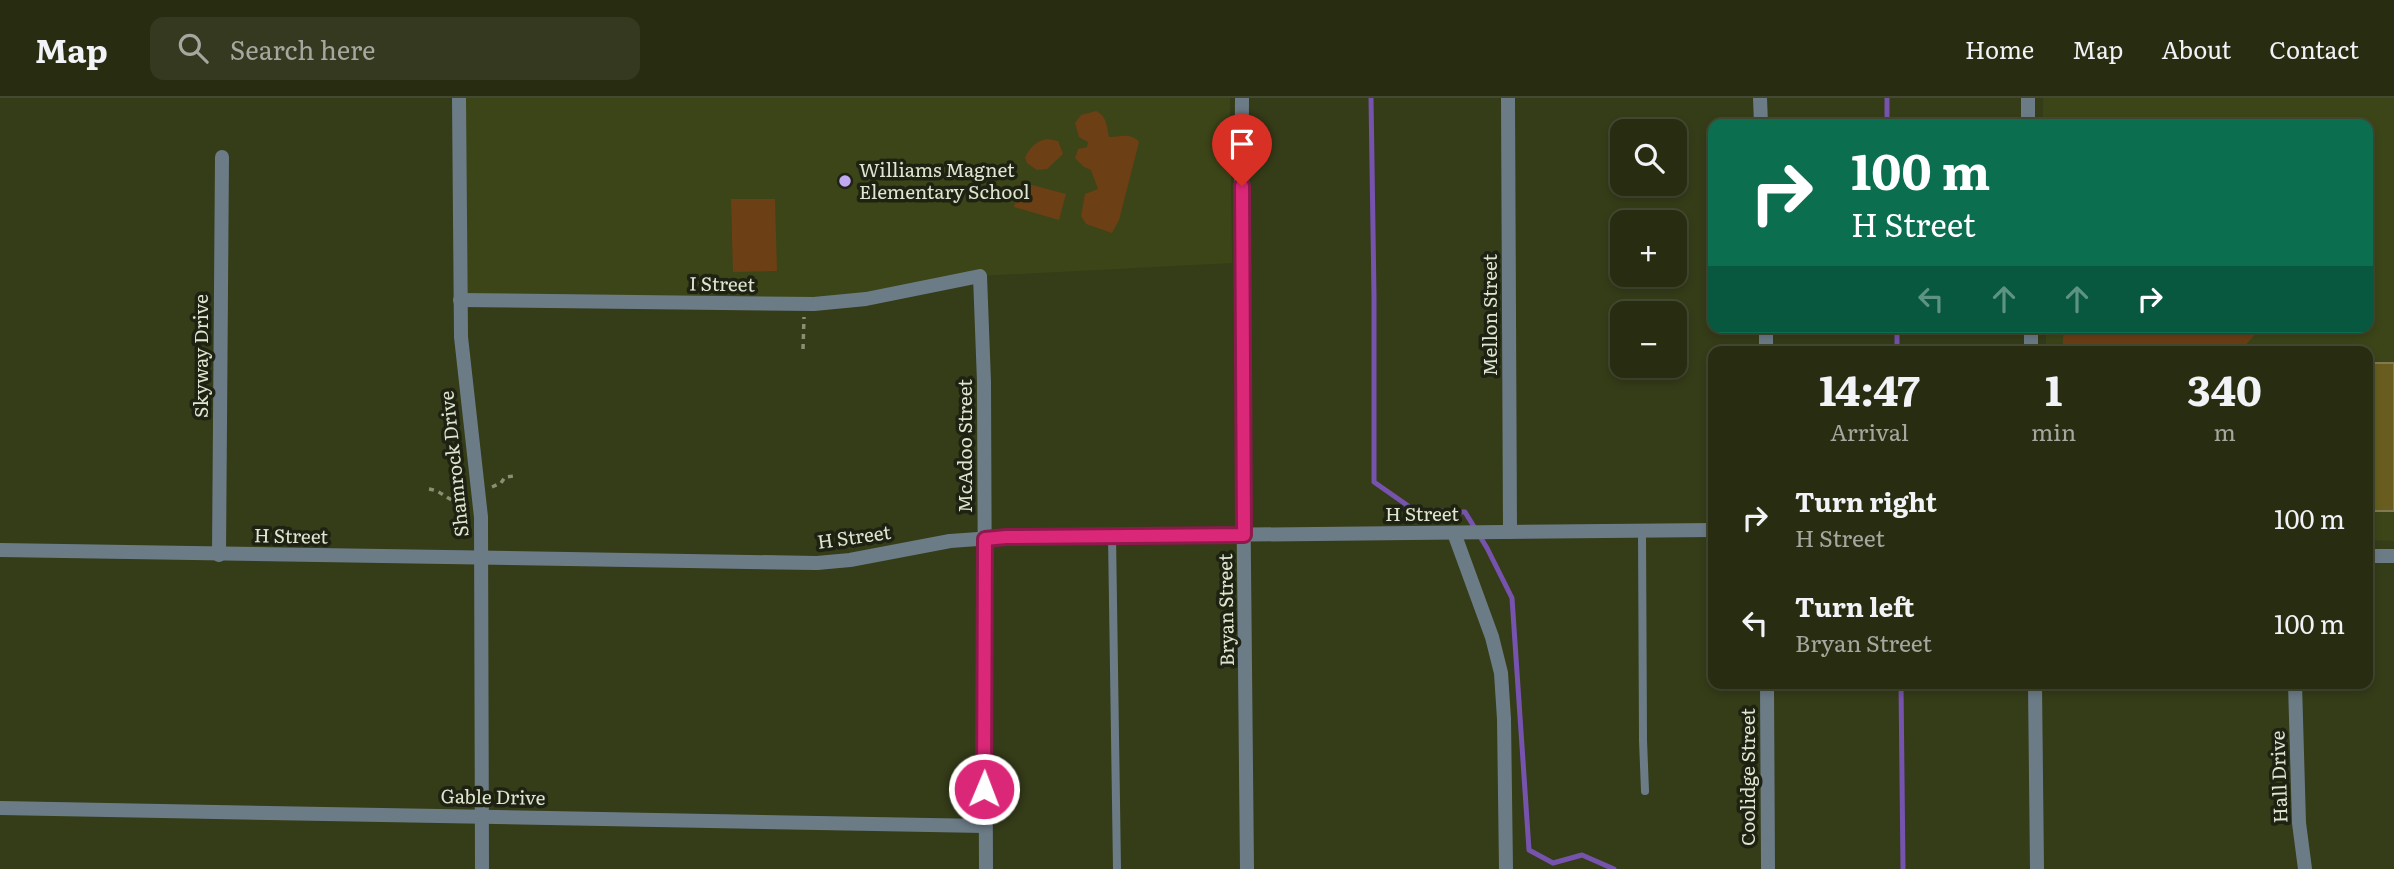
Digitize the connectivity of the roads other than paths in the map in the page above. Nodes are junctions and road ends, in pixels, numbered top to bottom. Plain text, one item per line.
1 (459, 98) edge
2 (1242, 98) edge
3 (1508, 98) edge
4 (1760, 98) edge
5 (2028, 98) edge
6 (1761, 119) edge
7 (2028, 119) edge
8 (222, 157) dead end
9 (980, 276) joint
10 (460, 300) junction
11 (1708, 530) edge
12 (1642, 531) junction
13 (1504, 532) junction
14 (1460, 533) junction
15 (1111, 535) junction
16 (1244, 535) junction
17 (985, 539) junction
18 (0, 550) edge
19 (219, 555) junction
20 (2373, 556) edge
21 (2394, 556) edge
22 (481, 558) junction
23 (1767, 689) edge
24 (2035, 689) edge
25 (2295, 689) edge
26 (1645, 791) dead end
27 (0, 808) edge
28 (481, 816) junction
29 (985, 826) junction
30 (482, 869) edge
31 (986, 869) edge
32 (1117, 869) edge
33 (1247, 869) edge
34 (1506, 869) edge
35 (1768, 869) edge
36 (2037, 869) edge
37 (2305, 869) edge

1 - 10 street, Shamrock Drive
2 - 16 street, Bryan Street
3 - 13 street, Mellon Street
4 - 6 street
5 - 7 street
8 - 19 street, Skyway Drive
9 - 10 street, I Street
9 - 17 street, McAdoo Street
10 - 22 street, Shamrock Drive
11 - 12 street, H Street
12 - 13 street, H Street
12 - 26 lane
13 - 14 street, H Street
14 - 16 street, H Street
14 - 34 street
15 - 16 street, H Street
15 - 17 street, H Street
15 - 32 lane
16 - 33 street, Bryan Street
17 - 22 street, H Street
17 - 29 street, McAdoo Street
18 - 19 street, H Street
19 - 22 street, H Street
20 - 21 street
22 - 28 street, Shamrock Drive
23 - 35 street, Coolidge Street
24 - 36 street
25 - 37 street, Hall Drive
27 - 28 street, Gable Drive
28 - 29 street, Gable Drive
28 - 30 street, Shamrock Drive
29 - 31 street, McAdoo Street

